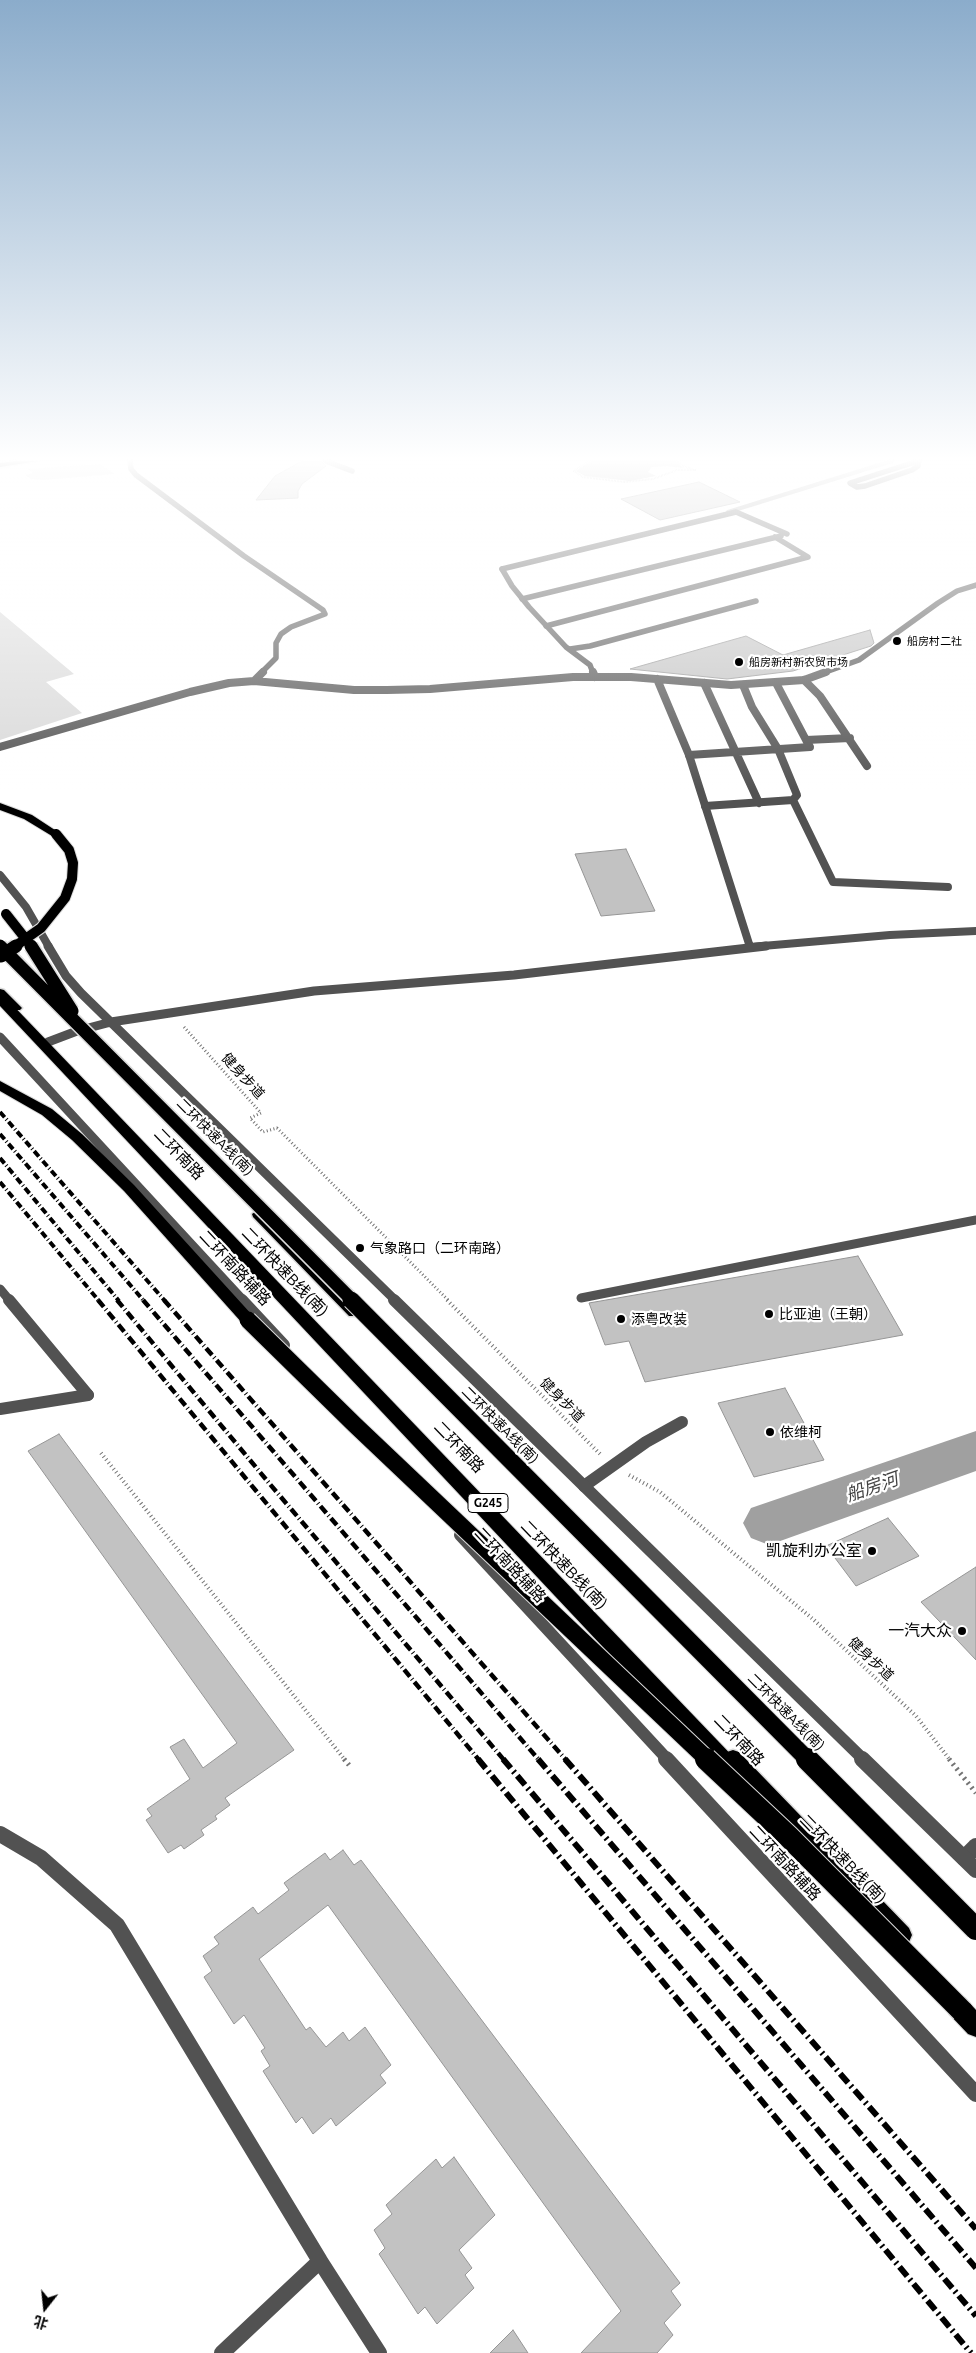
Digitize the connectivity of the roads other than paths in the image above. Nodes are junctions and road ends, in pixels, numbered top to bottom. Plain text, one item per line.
1 (266, 571) edge
2 (503, 571) edge
3 (637, 571) edge
4 (756, 571) edge
5 (976, 585) edge
6 (522, 599) junction
7 (756, 601) dead end
8 (546, 626) junction
9 (570, 649) junction
10 (595, 677) junction
11 (657, 679) junction
12 (804, 680) junction
13 (254, 681) junction
14 (704, 683) junction
15 (776, 683) junction
16 (743, 685) junction
17 (850, 738) junction
18 (806, 740) junction
19 (0, 747) edge
20 (778, 749) junction
21 (737, 751) junction
22 (689, 754) junction
23 (867, 766) dead end
24 (793, 800) junction
25 (759, 803) junction
26 (0, 806) edge
27 (705, 806) junction
28 (0, 874) edge
29 (948, 887) dead end
30 (0, 908) edge
31 (976, 931) edge
32 (0, 946) edge
33 (750, 947) junction
34 (0, 955) edge
35 (0, 992) edge
36 (0, 999) edge
37 (111, 1022) junction
38 (77, 1031) junction
39 (0, 1037) edge
40 (94, 1040) junction
41 (48, 1042) junction
42 (0, 1085) edge
43 (976, 1220) edge
44 (0, 1289) edge
45 (581, 1298) dead end
46 (0, 1409) edge
47 (682, 1422) dead end
48 (584, 1486) junction
49 (0, 1834) edge
50 (976, 1846) edge
51 (964, 1858) junction
52 (976, 1870) edge
53 (976, 1929) edge
54 (976, 1942) edge
55 (969, 2012) edge
56 (976, 2026) edge
57 (976, 2094) edge
58 (320, 2261) junction
59 (222, 2353) edge
60 (379, 2353) edge

1 - 13 street
2 - 6 street
3 - 6 street
4 - 8 street
5 - 12 street
6 - 8 street
7 - 9 street
8 - 9 street
9 - 10 street
10 - 11 street
10 - 13 street
11 - 14 street
11 - 22 street
12 - 15 street
12 - 17 street
13 - 19 street
14 - 16 street
14 - 21 street
15 - 16 street
15 - 18 street
16 - 20 street
17 - 18 street
17 - 23 street
18 - 20 street
20 - 21 street
20 - 24 street
21 - 22 street
21 - 25 street
22 - 27 street
24 - 25 street
24 - 29 street
25 - 27 street
26 - 34 highway, bridge
27 - 33 street
28 - 37 street
30 - 40 highway, bridge
31 - 33 street
32 - 40 highway, 二环快速A线(南), bridge
33 - 37 street
34 - 38 main road, 二环南路 / G245
35 - 41 main road, 二环南路 / G245
36 - 55 highway, 二环快速B线(南), bridge
37 - 38 street
37 - 48 street
38 - 41 street
38 - 54 main road, 二环南路 / G245
39 - 57 street, 二环南路辅路
40 - 53 highway, 二环快速A线(南), bridge
41 - 55 main road, 二环南路 / G245
42 - 55 highway, bridge
43 - 45 street
44 - 46 street
47 - 48 street
48 - 51 street
49 - 58 street
50 - 51 street
51 - 52 street
55 - 56 highway, 二环快速B线(南)
58 - 59 street
58 - 60 street

